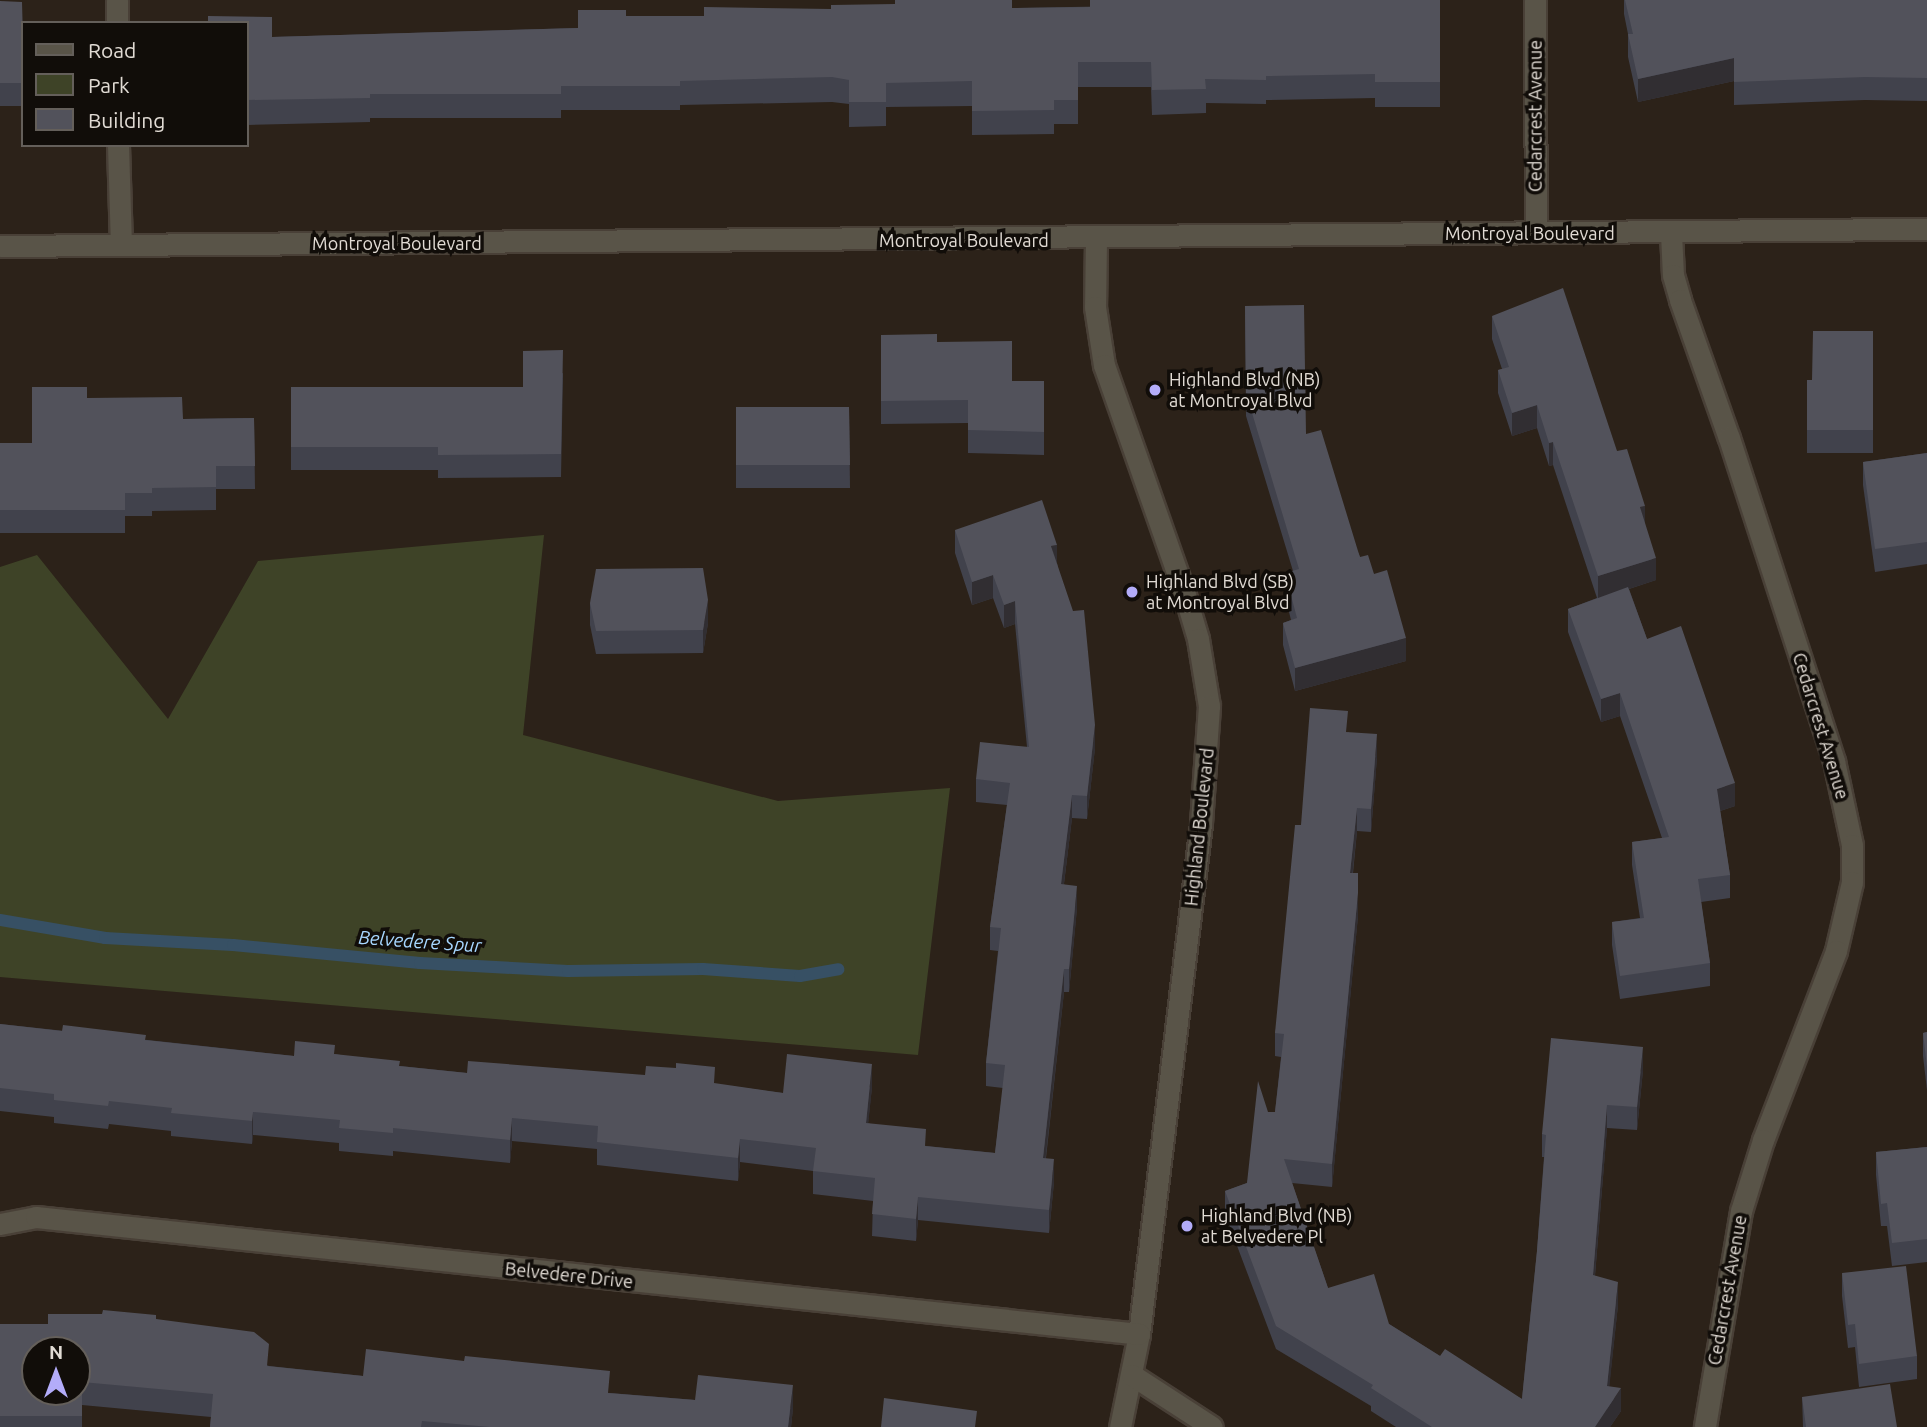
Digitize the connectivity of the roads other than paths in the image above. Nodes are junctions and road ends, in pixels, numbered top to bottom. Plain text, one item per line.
1 (117, 0) edge
2 (1535, 0) edge
3 (117, 21) edge
4 (118, 147) edge
5 (1927, 229) edge
6 (1536, 232) junction
7 (1671, 233) junction
8 (1096, 239) junction
9 (121, 245) junction
10 (0, 246) edge
11 (0, 1224) edge
12 (1139, 1334) junction
13 (1132, 1375) junction
14 (1120, 1427) edge
15 (1212, 1427) edge
16 (1705, 1427) edge

1 - 3 street
2 - 6 street, Cedarcrest Avenue
4 - 9 street
5 - 7 street, Montroyal Boulevard
6 - 7 street, Montroyal Boulevard
6 - 8 street, Montroyal Boulevard
7 - 16 street, Cedarcrest Avenue
8 - 9 street, Montroyal Boulevard
8 - 12 street, Highland Boulevard
9 - 10 street, Montroyal Boulevard
11 - 12 street, Belvedere Drive
12 - 13 street, Highland Boulevard
13 - 14 street, Highland Boulevard
13 - 15 street

